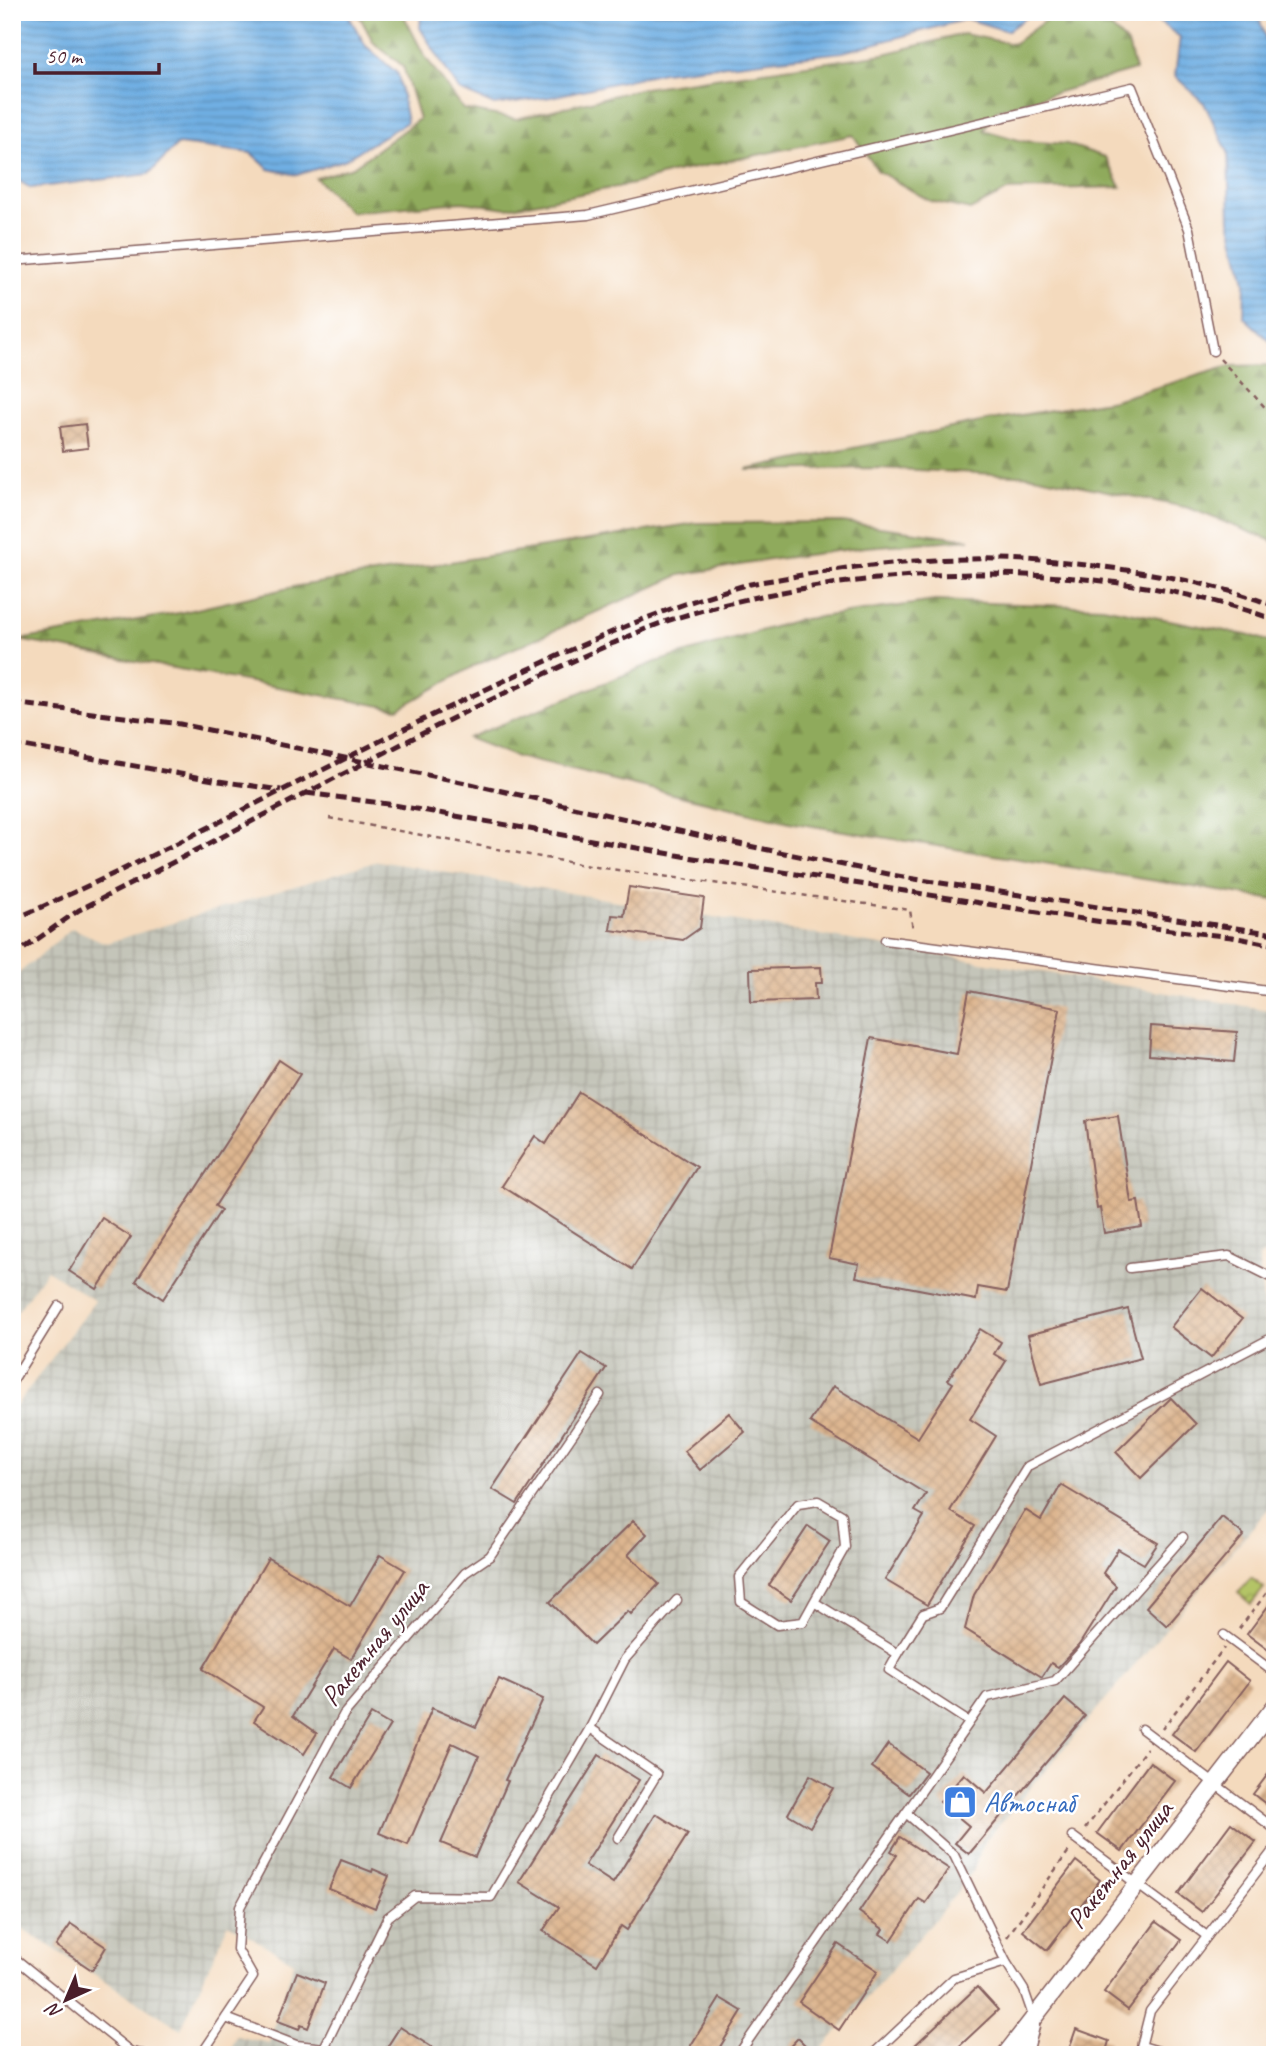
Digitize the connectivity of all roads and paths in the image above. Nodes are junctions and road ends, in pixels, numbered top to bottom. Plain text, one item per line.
1 (12, 261) edge
2 (1213, 351) joint
3 (1275, 418) edge
4 (329, 818) dead end
5 (885, 940) dead end
6 (915, 944) junction
7 (1275, 992) edge
8 (1130, 1268) dead end
9 (1274, 1278) edge
10 (59, 1306) dead end
11 (1275, 1336) edge
12 (12, 1382) edge
13 (600, 1395) dead end
14 (1183, 1537) dead end
15 (1275, 1582) edge
16 (677, 1600) dead end
17 (814, 1602) junction
18 (1227, 1637) junction
19 (898, 1654) junction
20 (1275, 1673) edge
21 (1275, 1706) edge
22 (970, 1722) junction
23 (590, 1728) junction
24 (1142, 1729) dead end
25 (1154, 1739) junction
26 (1215, 1783) junction
27 (906, 1812) junction
28 (1275, 1829) edge
29 (618, 1838) dead end
30 (1075, 1838) junction
31 (1275, 1848) edge
32 (1137, 1883) junction
33 (1207, 1936) junction
34 (999, 1948) junction
35 (12, 1956) edge
36 (1006, 1962) junction
37 (1033, 2017) junction
38 (226, 2018) junction
39 (1140, 2050) edge
40 (326, 2051) edge
41 (147, 2055) edge
42 (201, 2055) edge
43 (738, 2055) edge
44 (873, 2055) edge
45 (1005, 2055) edge
46 (1026, 2055) edge
47 (1172, 2055) edge

1 - 2 lane
2 - 3 path
4 - 6 path
5 - 6 lane
6 - 7 lane
8 - 9 lane
10 - 12 lane
11 - 19 lane
13 - 38 lane, Ракетная улица
14 - 22 lane
15 - 18 path
16 - 23 lane
17 - 17 lane
17 - 19 lane
18 - 20 lane
18 - 25 path
19 - 22 lane
21 - 26 street, Ракетная улица
22 - 27 lane
23 - 29 lane
23 - 40 lane
24 - 25 lane
25 - 26 lane
25 - 30 path
26 - 28 lane
26 - 32 street, Ракетная улица
27 - 34 lane
27 - 43 lane
30 - 32 lane
30 - 34 path
31 - 33 lane
32 - 33 lane
32 - 37 street, Ракетная улица
33 - 39 lane
34 - 36 lane
35 - 41 lane
36 - 37 lane
36 - 44 lane
37 - 45 street, Ракетная улица
37 - 46 street
38 - 40 lane
38 - 42 lane, Ракетная улица
39 - 47 lane

